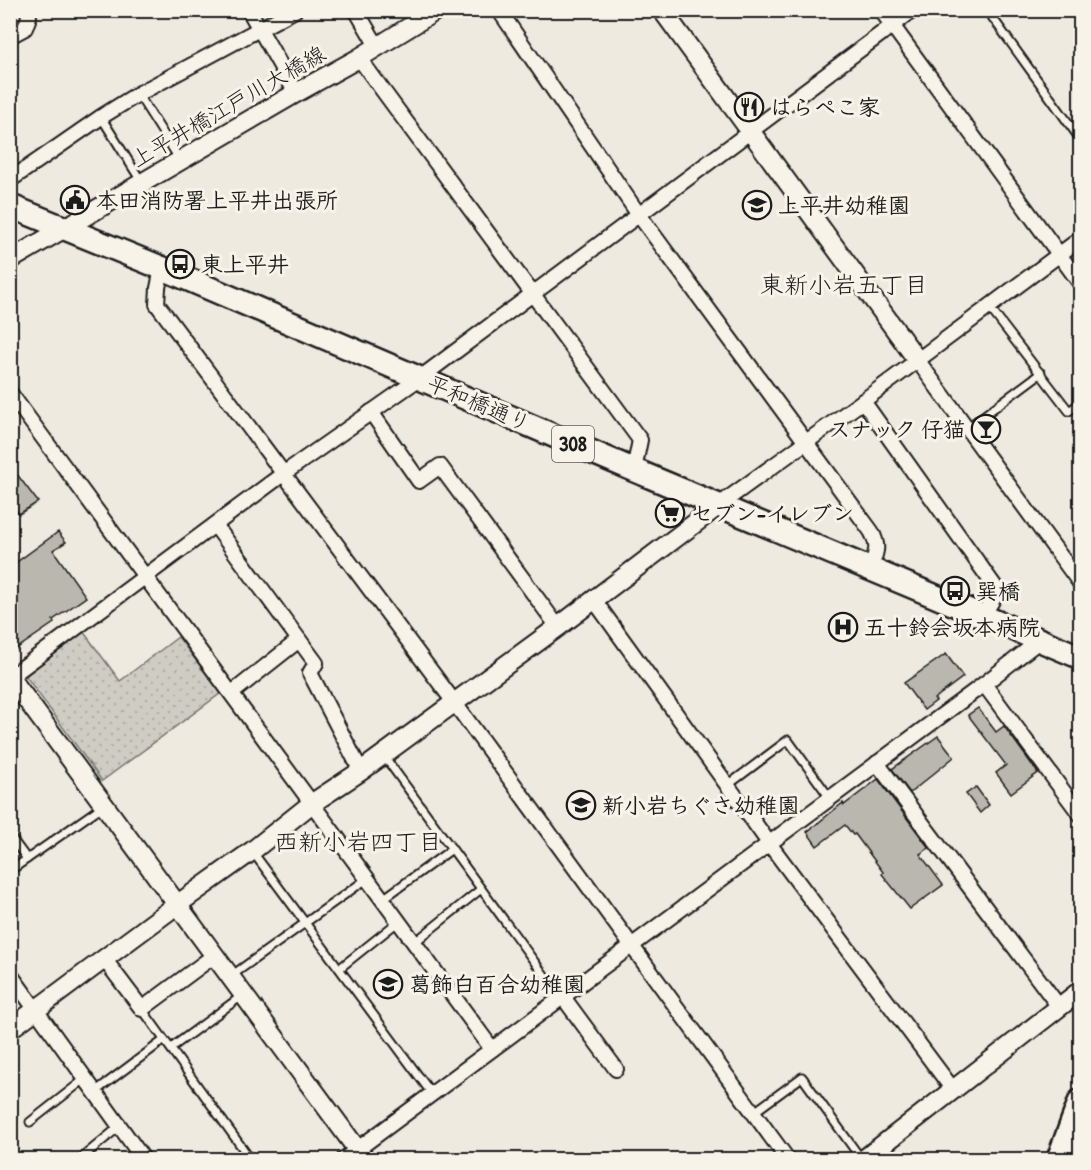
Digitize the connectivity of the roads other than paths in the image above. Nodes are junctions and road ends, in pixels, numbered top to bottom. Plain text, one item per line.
1 (27, 10) edge
2 (249, 10) edge
3 (295, 10) edge
4 (356, 10) edge
5 (437, 10) edge
6 (499, 10) edge
7 (662, 10) edge
8 (881, 10) edge
9 (913, 10) edge
10 (987, 10) edge
11 (892, 25) junction
12 (260, 30) junction
13 (10, 36) edge
14 (377, 46) junction
15 (359, 58) junction
16 (296, 93) junction
17 (138, 94) junction
18 (100, 117) junction
19 (750, 132) junction
20 (1080, 139) edge
21 (181, 161) junction
22 (10, 180) edge
23 (143, 183) junction
24 (10, 206) edge
25 (639, 215) junction
26 (66, 229) junction
27 (1080, 238) edge
28 (1059, 254) junction
29 (10, 260) edge
30 (162, 268) junction
31 (1080, 283) edge
32 (533, 293) junction
33 (989, 307) junction
34 (918, 361) junction
35 (1041, 373) junction
36 (420, 378) junction
37 (10, 393) edge
38 (863, 402) junction
39 (1080, 403) edge
40 (371, 412) junction
41 (966, 428) junction
42 (805, 442) junction
43 (634, 470) junction
44 (283, 474) junction
45 (719, 506) junction
46 (215, 525) junction
47 (870, 569) junction
48 (146, 578) junction
49 (1080, 583) edge
50 (594, 600) junction
51 (982, 617) junction
52 (558, 627) junction
53 (299, 640) junction
54 (1039, 640) junction
55 (1080, 657) edge
56 (10, 677) edge
57 (984, 684) junction
58 (232, 693) junction
59 (453, 702) junction
60 (383, 755) junction
61 (877, 763) junction
62 (361, 771) junction
63 (728, 785) junction
64 (830, 798) junction
65 (311, 804) junction
66 (104, 805) junction
67 (1080, 814) edge
68 (10, 836) edge
69 (770, 843) junction
70 (452, 849) junction
71 (252, 852) junction
72 (27, 859) junction
73 (10, 871) edge
74 (368, 878) junction
75 (482, 888) junction
76 (383, 899) junction
77 (178, 904) junction
78 (399, 921) junction
79 (307, 924) junction
80 (415, 942) junction
81 (632, 946) junction
82 (215, 955) junction
83 (105, 960) junction
84 (340, 968) junction
85 (10, 974) edge
86 (231, 976) junction
87 (1080, 991) edge
88 (244, 994) junction
89 (562, 998) junction
90 (1060, 1008) junction
91 (37, 1009) junction
92 (142, 1009) junction
93 (10, 1029) edge
94 (164, 1040) junction
95 (171, 1048) junction
96 (492, 1049) junction
97 (616, 1069) dead end
98 (86, 1078) junction
99 (96, 1091) junction
100 (954, 1091) junction
101 (432, 1094) junction
102 (1080, 1101) edge
103 (753, 1113) junction
104 (30, 1122) dead end
105 (120, 1126) junction
106 (1080, 1150) edge
107 (355, 1156) edge
108 (79, 1160) edge
109 (144, 1160) edge
110 (251, 1160) edge
111 (788, 1160) edge
112 (863, 1160) edge
113 (1058, 1160) edge
114 (1077, 1160) edge

1 - 13 street
2 - 12 street
3 - 12 street
4 - 14 street
5 - 14 street, 上平井橋江戸川大橋線
6 - 25 street
7 - 19 street
8 - 11 street
9 - 11 street
10 - 20 lane
11 - 19 street
11 - 28 street
12 - 16 street
12 - 17 street
14 - 15 street, 上平井橋江戸川大橋線
15 - 16 street, 上平井橋江戸川大橋線
15 - 32 street
16 - 21 street, 上平井橋江戸川大橋線
17 - 18 street
17 - 21 lane
18 - 22 street
18 - 23 lane
19 - 25 street
19 - 34 street
21 - 23 street, 上平井橋江戸川大橋線
23 - 26 street, 上平井橋江戸川大橋線
24 - 26 main road, 平和橋通り / 308
25 - 32 street
25 - 42 street
26 - 29 street, 上平井橋江戸川大橋線
26 - 30 main road, 平和橋通り / 308
27 - 28 street
28 - 31 street
28 - 33 street
30 - 36 main road, 平和橋通り / 308
30 - 44 street
32 - 36 street
32 - 43 street
33 - 34 street
33 - 35 lane
34 - 38 street
34 - 41 street
35 - 39 lane
35 - 41 lane
36 - 40 street
36 - 43 main road, 平和橋通り / 308
37 - 48 street
38 - 42 street
38 - 51 street
40 - 44 street
40 - 52 street
41 - 49 street
42 - 45 street
42 - 47 street
43 - 45 main road, 平和橋通り / 308
44 - 46 street
44 - 59 street
45 - 47 main road, 平和橋通り / 308
45 - 50 street
46 - 48 street
46 - 53 street
47 - 51 main road, 平和橋通り / 308
48 - 56 street
48 - 58 street
50 - 52 street
50 - 63 street
51 - 54 main road, 平和橋通り / 308
52 - 59 street
53 - 58 street
53 - 62 street
54 - 55 main road, 平和橋通り / 308
54 - 57 street
56 - 66 street
57 - 61 street
57 - 67 street
58 - 65 street
59 - 60 street
59 - 81 street
60 - 62 street
60 - 70 lane
61 - 64 street
61 - 90 street
62 - 65 street
63 - 64 lane
63 - 69 street
64 - 69 street
65 - 71 street
65 - 74 street
66 - 72 lane
66 - 77 street
68 - 72 lane
69 - 81 street
69 - 100 street
70 - 75 lane
70 - 76 lane
71 - 77 street
71 - 79 lane
72 - 73 lane
74 - 76 street
74 - 79 lane
75 - 80 lane
75 - 89 lane
76 - 78 street
77 - 82 street
77 - 83 street
78 - 80 street
78 - 84 lane
79 - 84 lane
79 - 86 lane
80 - 96 street
81 - 89 street
81 - 103 street
82 - 86 street
82 - 92 street
83 - 91 street
83 - 92 street
84 - 101 lane
85 - 91 street
86 - 88 street
87 - 90 street
88 - 95 lane
88 - 107 street
89 - 96 street
89 - 97 street
90 - 100 street
91 - 93 street
91 - 98 street
92 - 94 lane
94 - 95 lane
94 - 99 lane
95 - 110 lane
96 - 101 street
98 - 99 street
98 - 104 lane
99 - 105 street
100 - 112 street
101 - 107 street
102 - 113 main road
103 - 111 street
103 - 112 lane
105 - 108 lane
105 - 109 street
106 - 114 main road

